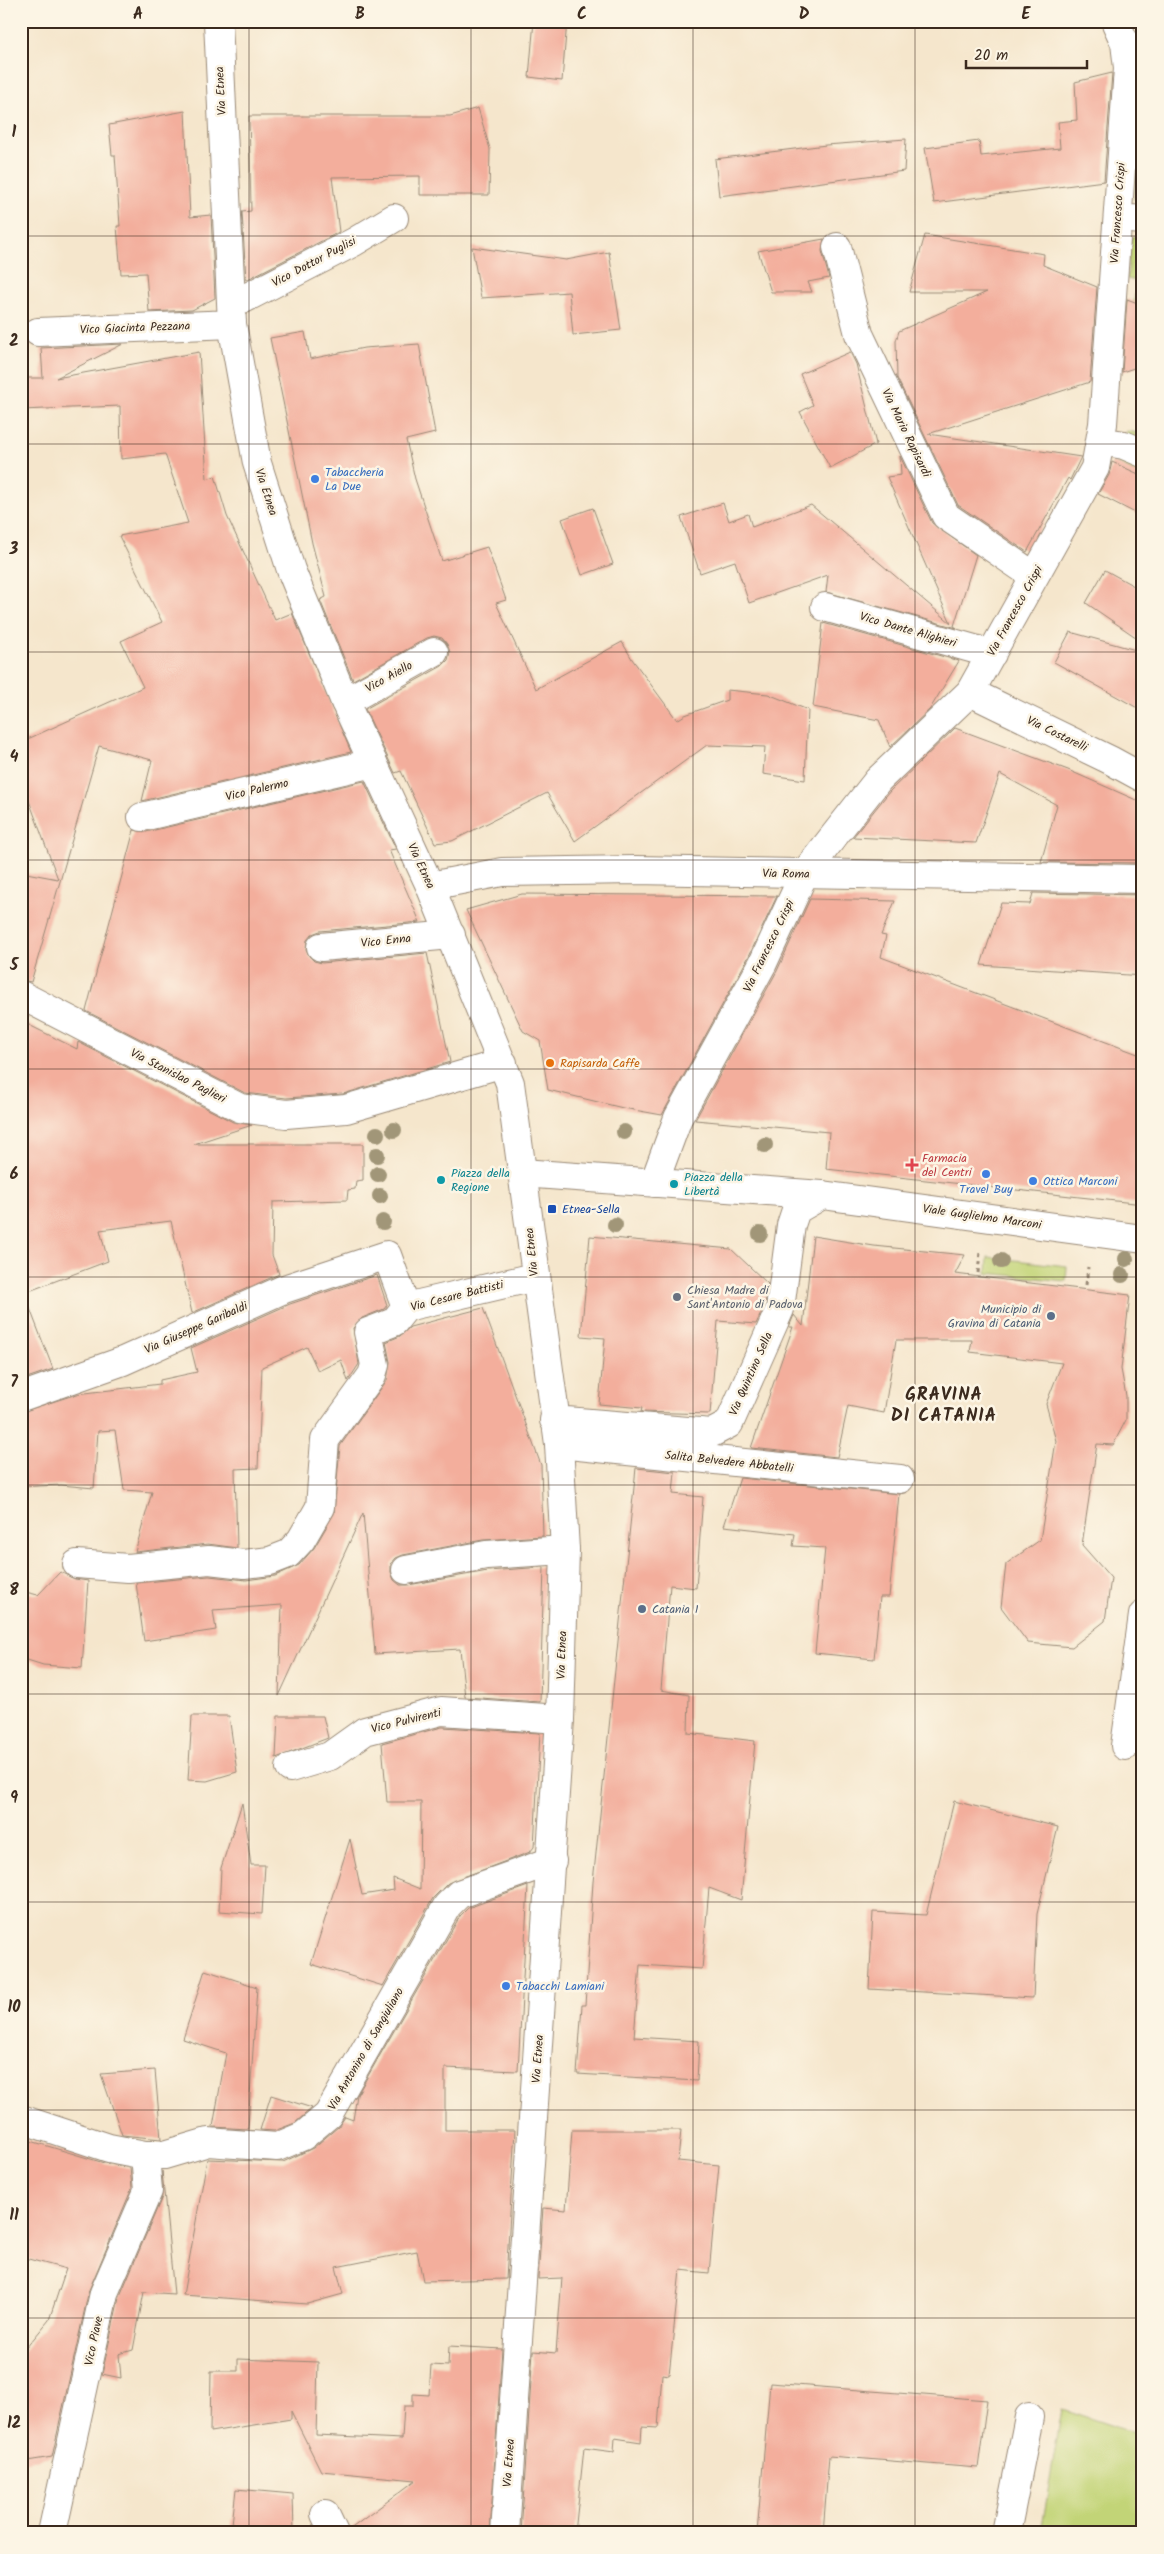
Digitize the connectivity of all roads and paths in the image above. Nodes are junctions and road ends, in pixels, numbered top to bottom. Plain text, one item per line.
1 (218, 21) edge
2 (1116, 21) edge
3 (394, 218) dead end
4 (1130, 219) edge
5 (837, 247) dead end
6 (232, 314) junction
7 (38, 332) dead end
8 (1100, 441) junction
9 (1143, 452) edge
10 (1034, 576) junction
11 (824, 607) dead end
12 (434, 652) dead end
13 (992, 654) junction
14 (970, 692) junction
15 (344, 702) junction
16 (373, 763) junction
17 (1143, 778) edge
18 (142, 817) dead end
19 (804, 874) junction
20 (1143, 879) edge
21 (430, 886) junction
22 (451, 935) junction
23 (321, 947) dead end
24 (23, 999) edge
25 (503, 1063) junction
26 (522, 1173) junction
27 (654, 1183) junction
28 (822, 1195) junction
29 (1143, 1239) edge
30 (981, 1246) dead end
31 (1089, 1259) dead end
32 (978, 1273) dead end
33 (535, 1277) junction
34 (1086, 1285) dead end
35 (406, 1308) junction
36 (21, 1397) edge
37 (556, 1432) junction
38 (900, 1479) dead end
39 (565, 1550) junction
40 (77, 1564) dead end
41 (406, 1570) dead end
42 (1143, 1615) edge
43 (1137, 1705) edge
44 (560, 1719) junction
45 (1125, 1746) dead end
46 (290, 1768) dead end
47 (552, 1862) junction
48 (21, 2119) edge
49 (145, 2155) junction
50 (1029, 2418) dead end
51 (52, 2533) edge
52 (504, 2533) edge
53 (1006, 2533) edge

1 - 6 street, Via Etnea
2 - 4 street, Via Francesco Crispi
3 - 6 street, Vico Dottor Puglisi
4 - 8 street, Via Francesco Crispi
5 - 10 street, Via Mario Rapisardi
6 - 7 street, Vico Giacinta Pezzana
6 - 15 street, Via Etnea
8 - 9 street
8 - 10 street, Via Francesco Crispi
10 - 13 street, Via Francesco Crispi
11 - 13 street, Vico Dante Alighieri
12 - 15 street, Vico Aiello
13 - 14 street, Via Francesco Crispi
14 - 17 street, Via Costarelli
14 - 19 street, Via Francesco Crispi
15 - 16 street, Via Etnea
16 - 18 street, Vico Palermo
16 - 21 street, Via Etnea
19 - 20 street, Via Roma
19 - 21 street, Via Roma
19 - 27 street, Via Francesco Crispi
21 - 22 street, Via Etnea
22 - 23 street, Vico Enna
22 - 25 street, Via Etnea
24 - 25 street, Via Stanislao Paglieri
25 - 26 street, Via Etnea
26 - 27 street, Viale Guglielmo Marconi
26 - 33 street, Via Etnea
27 - 28 street, Viale Guglielmo Marconi
28 - 29 street, Viale Guglielmo Marconi
28 - 37 street, Via Quintino Sella
30 - 32 path
31 - 34 path
33 - 35 street, Via Cesare Battisti
33 - 37 street, Via Etnea
35 - 36 street, Via Giuseppe Garibaldi
35 - 40 street, Via Cesare Battisti
37 - 38 street, Salita Belvedere Abbatelli
37 - 39 street, Via Etnea
39 - 41 street
39 - 44 street, Via Etnea
42 - 43 street
43 - 45 street
44 - 46 street, Vico Pulvirenti
44 - 47 street, Via Etnea
47 - 49 street, Via Antonino di Sangiuliano
47 - 52 street, Via Etnea
48 - 49 street, Via Antonino di Sangiuliano
49 - 51 street, Vico Piave
50 - 53 street

